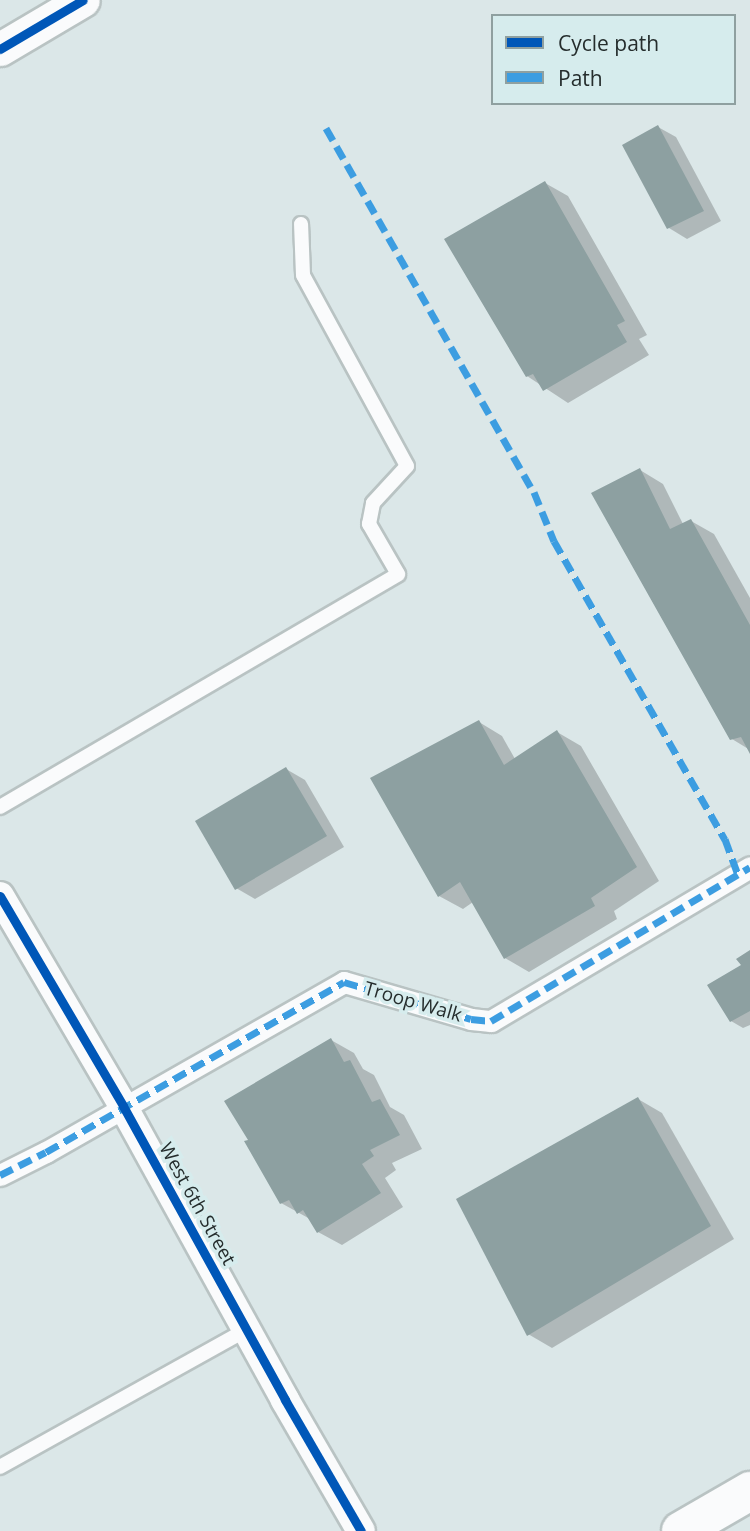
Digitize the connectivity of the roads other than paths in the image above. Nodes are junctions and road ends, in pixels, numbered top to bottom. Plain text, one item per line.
1 (83, 0) edge
2 (0, 49) edge
3 (300, 224) dead end
4 (0, 807) edge
5 (750, 867) edge
6 (0, 896) edge
7 (123, 1106) junction
8 (0, 1175) edge
9 (246, 1330) junction
10 (0, 1467) edge
11 (750, 1491) edge
12 (361, 1531) edge
13 (681, 1531) edge

1 - 2 street
3 - 4 lane
5 - 7 street, Troop Walk
6 - 7 street, West 6th Street
7 - 8 street, Troop Walk
7 - 9 street, West 6th Street
9 - 10 lane
9 - 12 street, West 6th Street
11 - 13 main road

